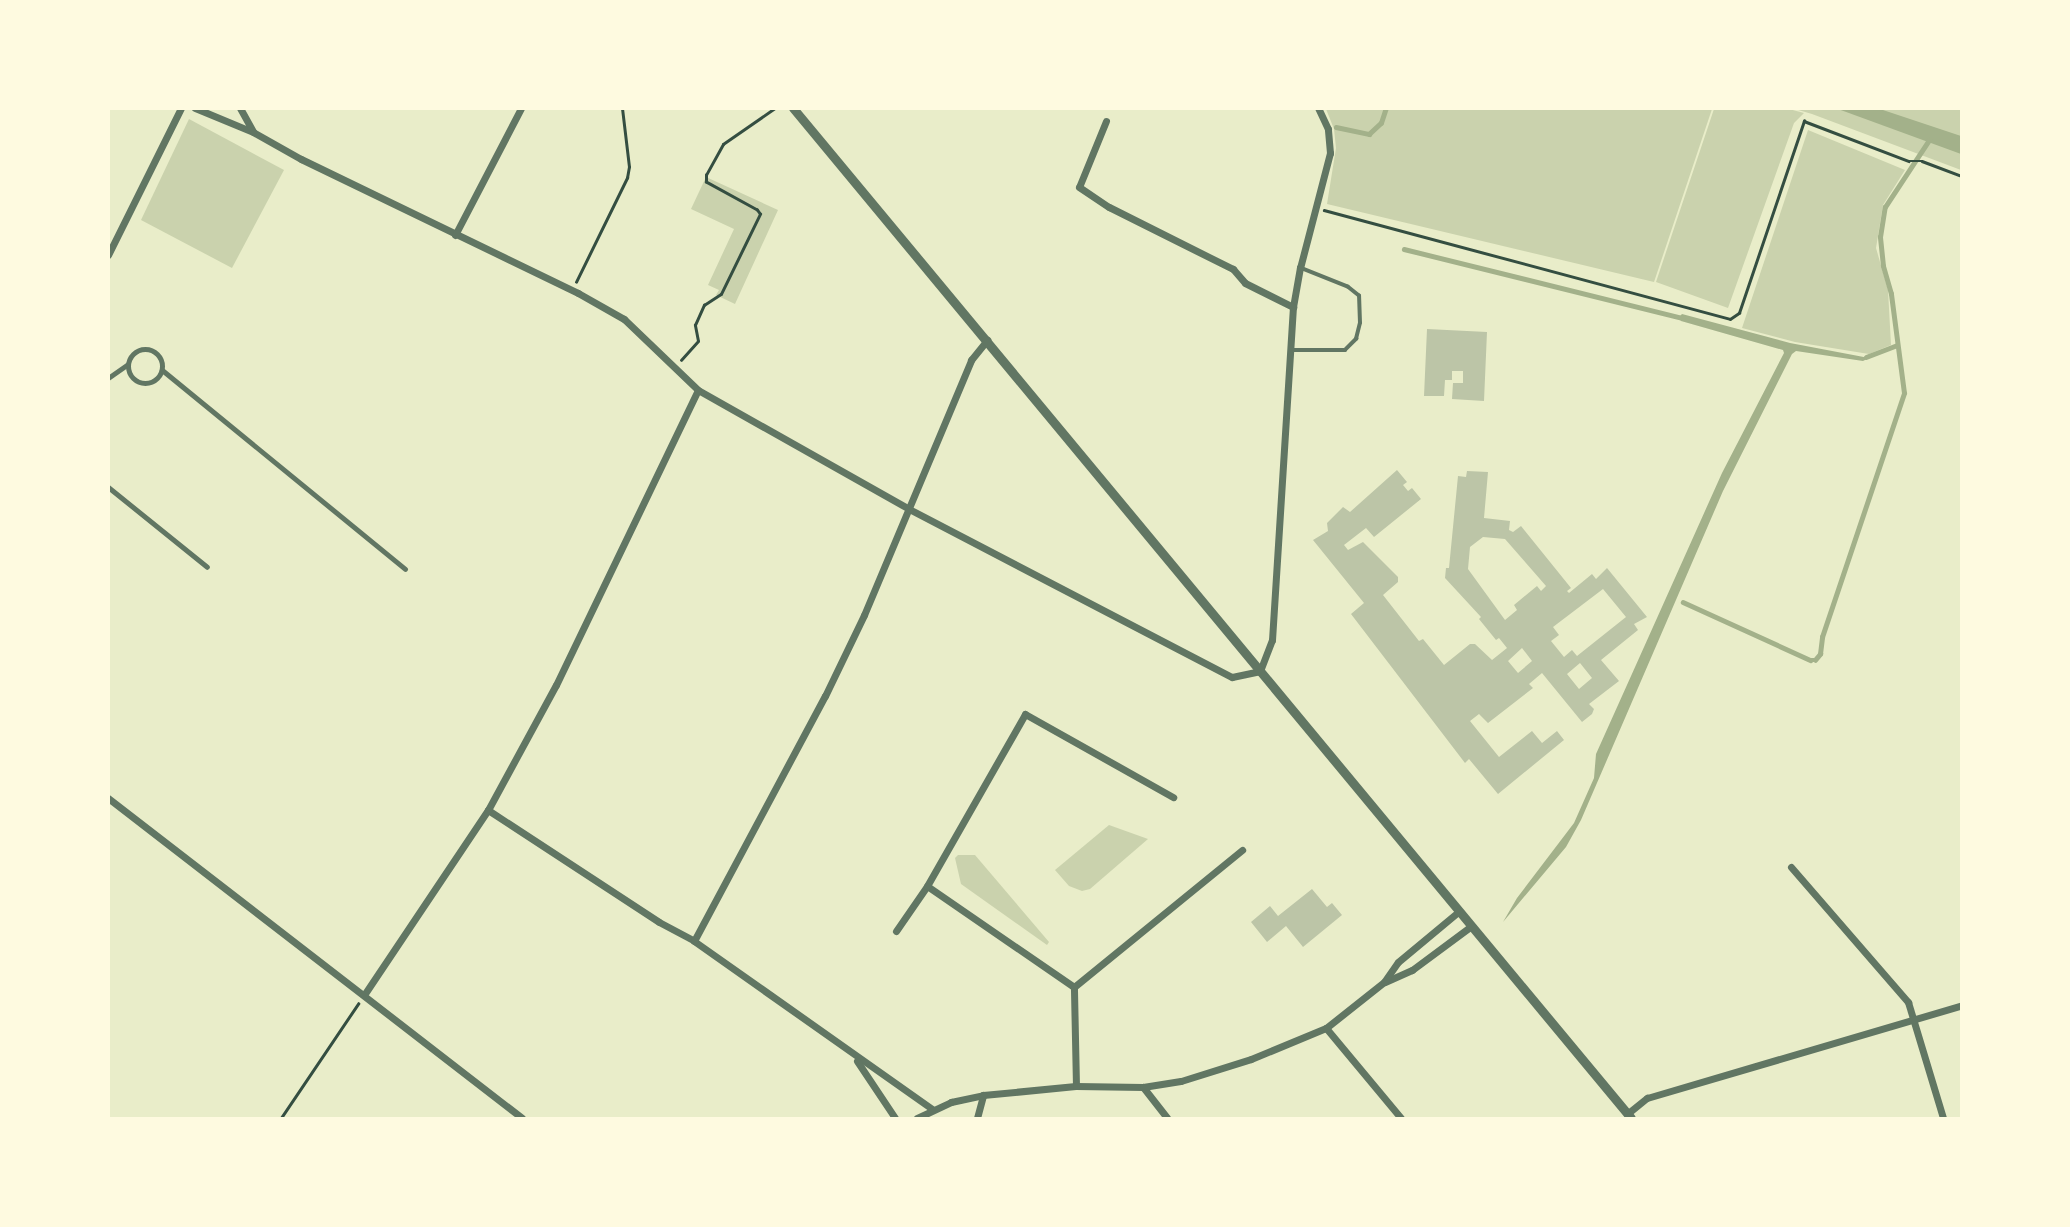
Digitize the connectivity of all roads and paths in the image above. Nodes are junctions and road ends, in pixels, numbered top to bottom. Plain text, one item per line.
1 (181, 108) edge
2 (195, 108) edge
3 (240, 108) edge
4 (521, 108) edge
5 (622, 108) edge
6 (775, 108) edge
7 (793, 108) edge
8 (1318, 108) edge
9 (1107, 121) dead end
10 (253, 132) junction
11 (1962, 176) edge
12 (1318, 208) junction
13 (456, 235) junction
14 (108, 255) edge
15 (1300, 268) junction
16 (572, 290) junction
17 (1293, 307) junction
18 (987, 340) junction
19 (1291, 350) junction
20 (128, 364) junction
21 (675, 368) junction
22 (162, 370) junction
23 (108, 378) edge
24 (698, 390) junction
25 (108, 487) edge
26 (909, 509) junction
27 (207, 567) dead end
28 (405, 569) dead end
29 (1260, 671) junction
30 (1173, 797) dead end
31 (108, 798) edge
32 (488, 810) junction
33 (1242, 850) dead end
34 (1791, 867) dead end
35 (927, 886) junction
36 (1458, 912) junction
37 (1470, 927) junction
38 (896, 931) dead end
39 (694, 941) junction
40 (1384, 982) junction
41 (1074, 987) junction
42 (364, 995) junction
43 (1962, 1005) edge
44 (1913, 1019) junction
45 (1326, 1028) junction
46 (855, 1057) junction
47 (1076, 1086) junction
48 (1143, 1087) junction
49 (984, 1095) junction
50 (932, 1109) junction
51 (1629, 1116) edge
52 (281, 1118) edge
53 (522, 1118) edge
54 (895, 1118) edge
55 (917, 1118) edge
56 (976, 1118) edge
57 (1167, 1118) edge
58 (1401, 1118) edge
59 (1943, 1118) edge

1 - 14 street
2 - 10 street
3 - 10 street
4 - 13 street
5 - 16 path
6 - 21 path
7 - 18 street
8 - 12 street
9 - 17 street
10 - 13 street
11 - 12 path
12 - 15 street
13 - 16 street
15 - 17 street
15 - 19 lane
16 - 21 street
17 - 19 street
18 - 26 street
18 - 29 street
19 - 29 street
20 - 22 street
20 - 22 street
20 - 23 street
21 - 24 street
22 - 28 street
24 - 26 street
24 - 32 street
25 - 27 street
26 - 29 street
26 - 39 street
29 - 36 street
30 - 35 street
31 - 42 street
32 - 39 street
32 - 42 street
33 - 41 street
34 - 44 street
35 - 38 street
35 - 41 street
36 - 37 street
36 - 40 street
37 - 40 street
37 - 51 street
39 - 46 street
40 - 45 street
41 - 47 street
42 - 52 path
42 - 53 street
43 - 44 street
44 - 51 street
44 - 59 street
45 - 48 street
45 - 58 street
46 - 50 street
46 - 54 street
47 - 48 street
47 - 49 street
48 - 57 street
49 - 50 street
49 - 56 street
50 - 55 street

